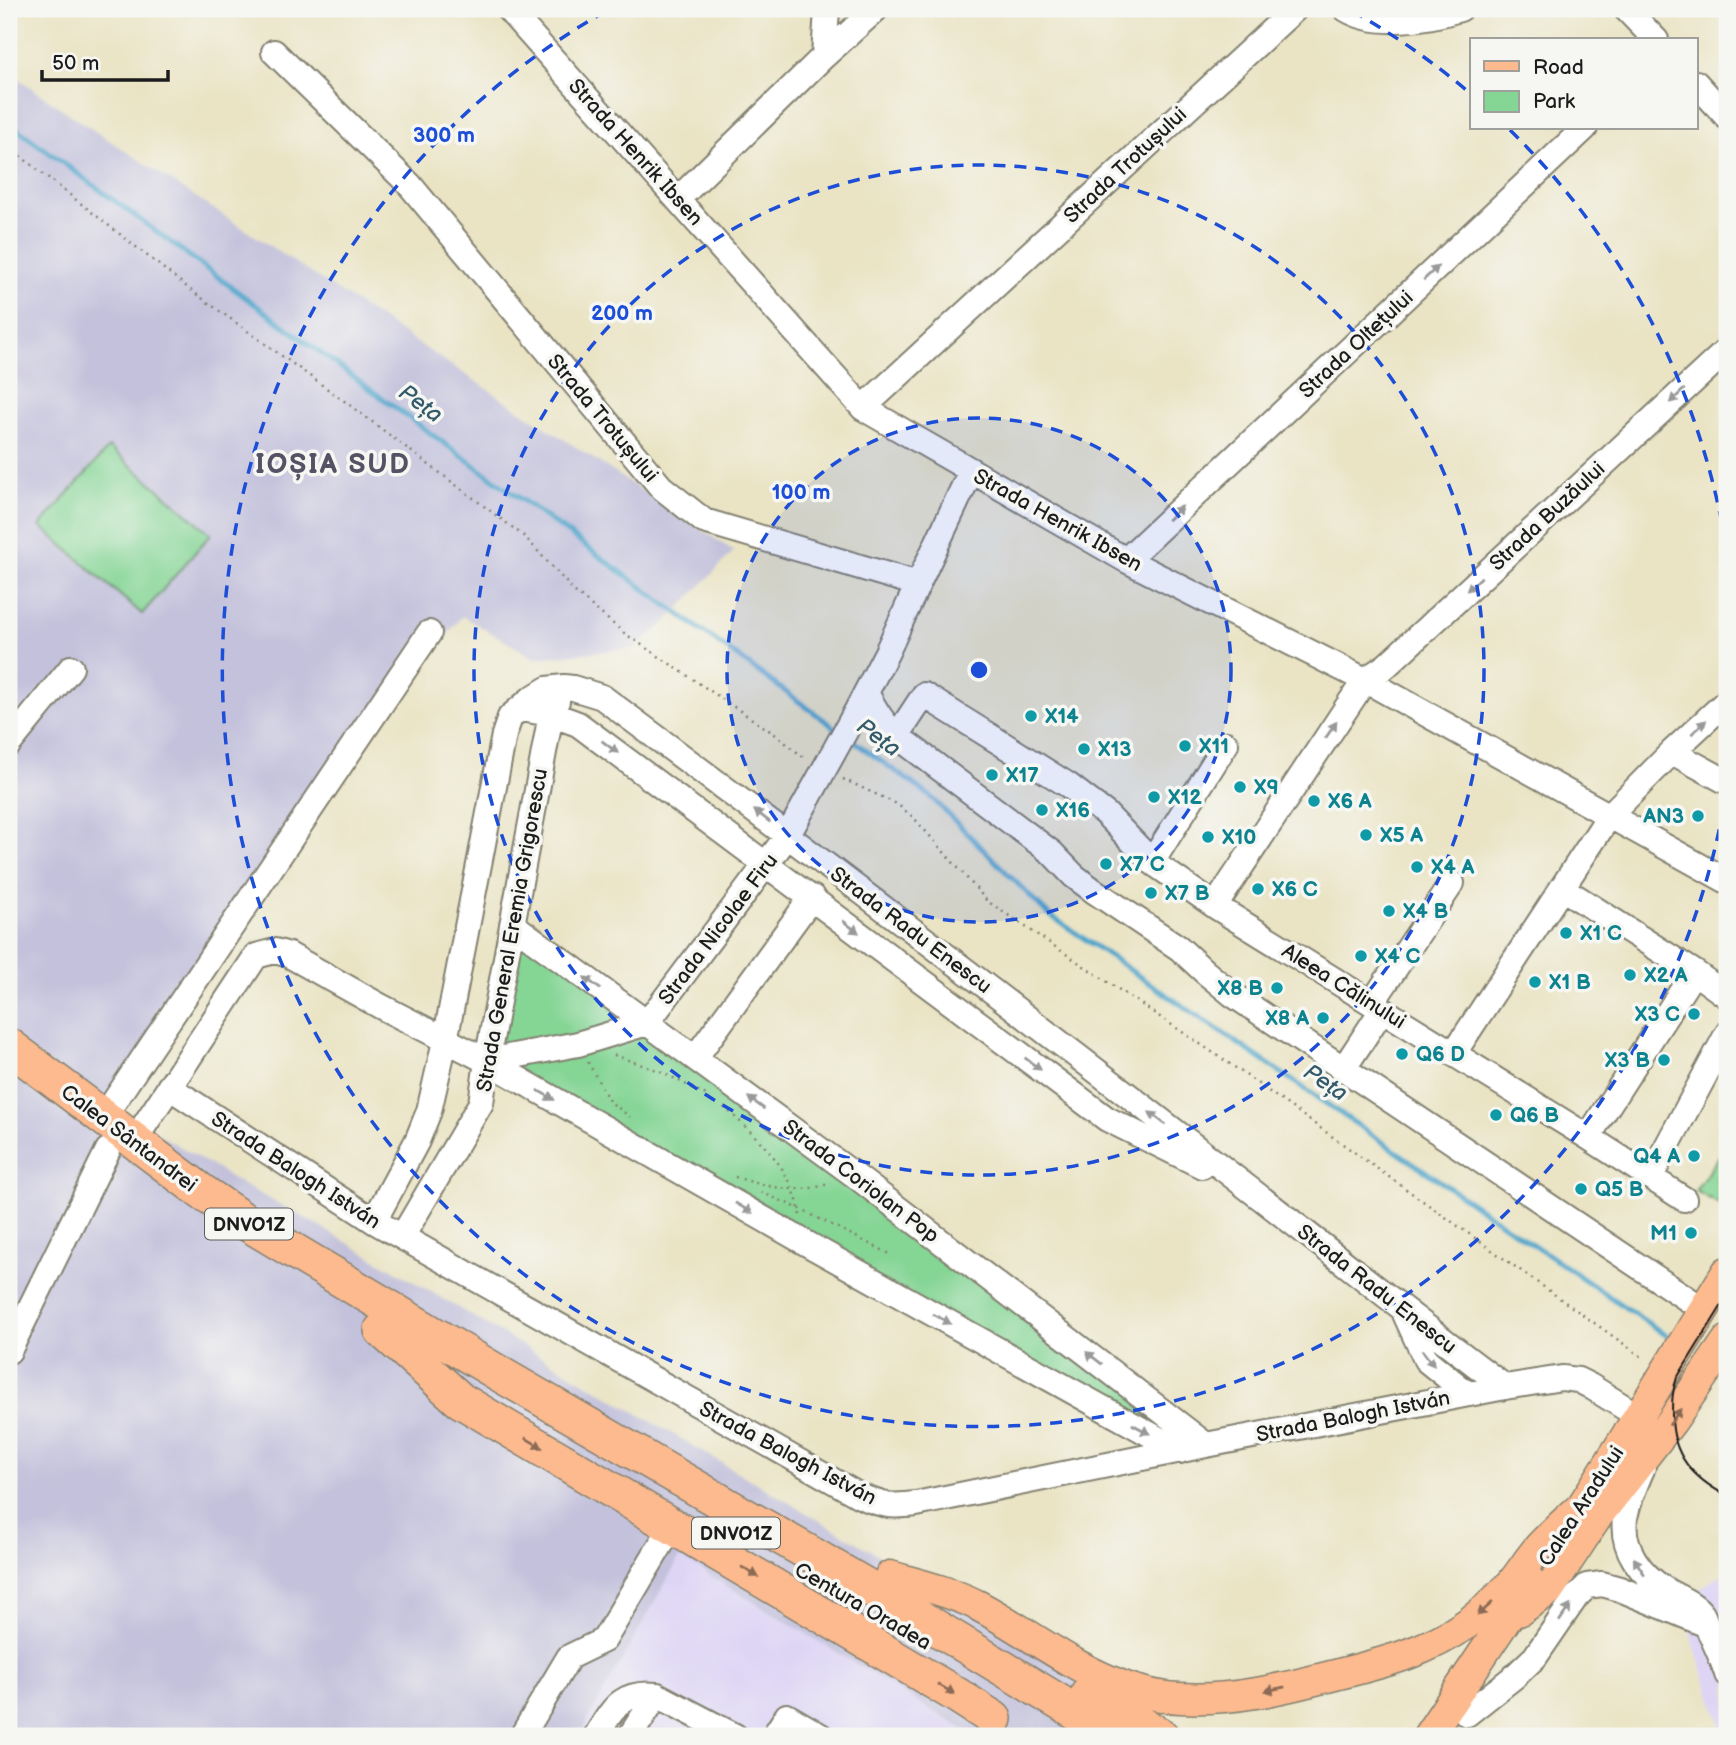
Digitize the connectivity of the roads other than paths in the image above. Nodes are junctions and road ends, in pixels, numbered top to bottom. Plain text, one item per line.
1 (508, 9) edge
2 (827, 9) edge
3 (876, 9) edge
4 (1295, 9) edge
5 (1346, 9) edge
6 (1460, 9) edge
7 (1626, 9) edge
8 (1654, 38) edge
9 (274, 52) dead end
10 (824, 55) junction
11 (1698, 85) edge
12 (1727, 117) edge
13 (1584, 130) edge
14 (678, 199) junction
15 (1727, 350) edge
16 (863, 408) junction
17 (971, 471) junction
18 (1126, 560) junction
19 (918, 584) junction
20 (429, 633) dead end
21 (71, 668) dead end
22 (1365, 680) junction
23 (572, 688) junction
24 (862, 701) junction
25 (1727, 701) edge
26 (520, 709) junction
27 (554, 719) junction
28 (897, 736) junction
29 (9, 744) edge
30 (1226, 744) dead end
31 (1672, 752) junction
32 (1727, 782) edge
33 (1609, 816) junction
34 (788, 835) junction
35 (1152, 862) junction
36 (767, 864) junction
37 (1727, 881) edge
38 (1452, 883) dead end
39 (1562, 888) junction
40 (812, 897) junction
41 (1215, 906) junction
42 (512, 924) junction
43 (1694, 972) junction
44 (1727, 996) edge
45 (1377, 1006) junction
46 (647, 1023) junction
47 (1727, 1034) edge
48 (445, 1041) junction
49 (9, 1046) edge
50 (1454, 1054) junction
51 (695, 1058) junction
52 (487, 1061) junction
53 (1344, 1068) junction
54 (9, 1074) edge
55 (169, 1087) junction
56 (115, 1136) junction
57 (1588, 1137) junction
58 (1651, 1176) junction
59 (1250, 1189) junction
60 (1685, 1199) dead end
61 (374, 1221) junction
62 (402, 1237) junction
63 (1727, 1272) edge
64 (1403, 1310) junction
65 (1701, 1314) junction
66 (382, 1330) junction
67 (1727, 1341) edge
68 (9, 1351) edge
69 (505, 1377) junction
70 (1505, 1387) junction
71 (1468, 1394) junction
72 (1638, 1416) junction
73 (1206, 1445) junction
74 (1180, 1451) junction
75 (1647, 1454) junction
76 (1582, 1506) junction
77 (672, 1525) junction
78 (890, 1576) junction
79 (1504, 1622) junction
80 (1715, 1628) edge
81 (1727, 1675) edge
82 (657, 1695) junction
83 (1467, 1714) dead end
84 (997, 1728) edge
85 (522, 1736) edge
86 (596, 1736) edge
87 (631, 1736) edge
88 (735, 1736) edge
89 (774, 1736) edge
90 (821, 1736) edge
91 (1089, 1736) edge
92 (1115, 1736) edge
93 (1161, 1736) edge
94 (1428, 1736) edge

1 - 14 street, Strada Henrik Ibsen
2 - 10 street
3 - 10 street
4 - 16 street, Strada Trotușului
5 - 6 street
7 - 8 street
9 - 19 street, Strada Trotușului
10 - 14 street
11 - 12 street
18 -> 13 street, Strada Oltețului
14 - 16 street, Strada Henrik Ibsen
15 -> 22 street, Strada Buzăului
16 - 17 street, Strada Henrik Ibsen
17 - 18 street, Strada Henrik Ibsen
17 - 19 street
18 - 22 street, Strada Henrik Ibsen
19 - 24 street, Strada Nicolae Firu
20 - 56 street
21 - 29 street
22 - 33 street, Strada Henrik Ibsen
41 -> 22 street
23 - 26 street
23 - 27 street, Strada General Eremia Grigorescu
34 -> 23 street, Strada Radu Enescu
24 - 28 street
24 - 34 street, Strada Nicolae Firu
31 -> 25 street
26 - 27 street
26 - 48 street
27 -> 36 street, Strada Radu Enescu
27 - 42 street, Strada General Eremia Grigorescu
28 - 35 street, Aleea Călinului
28 - 53 street
30 - 35 street
31 - 32 street
31 - 33 street
33 - 37 street, Strada Henrik Ibsen
33 - 39 street
34 - 36 street, Strada Nicolae Firu
59 -> 34 street, Strada Radu Enescu
35 - 41 street, Aleea Călinului
36 - 40 street, Strada Radu Enescu
36 - 46 street, Strada Nicolae Firu
38 - 45 street
39 - 43 street
39 - 50 street
40 - 51 street
40 -> 59 street, Strada Radu Enescu
41 - 45 street, Aleea Călinului
46 -> 42 street, Strada Coriolan Pop
42 - 52 street, Strada General Eremia Grigorescu
43 - 44 street
43 - 57 street
45 - 50 street, Aleea Călinului
45 - 53 street
46 - 51 street, Strada Coriolan Pop
46 - 52 street
47 - 58 street
48 - 52 street
48 - 55 street
48 - 61 street
49 - 56 highway, Calea Sântandrei / DNVO1Z
50 - 57 street, Aleea Călinului
73 -> 51 street, Strada Coriolan Pop
52 - 62 street, Strada General Eremia Grigorescu
52 -> 74 street
53 - 65 street
54 - 56 highway, Calea Sântandrei / DNVO1Z
55 - 56 street
55 - 61 street, Strada Balogh István
56 - 66 highway, Calea Sântandrei / DNVO1Z
56 - 68 street
56 - 69 highway, Calea Sântandrei / DNVO1Z
57 - 58 street, Aleea Călinului
58 - 60 street, Aleea Călinului
59 - 64 street, Strada Radu Enescu
61 - 62 street, Strada Balogh István
62 - 74 street, Strada Balogh István
63 - 65 main road, Calea Aradului
64 - 70 street, Strada Radu Enescu
64 -> 71 street
65 - 72 main road, Calea Aradului
66 -> 77 highway
66 - 91 highway, Centura Oradea / DNVO1Z
75 -> 67 main road, Calea Aradului
69 - 78 highway
69 - 92 highway, Centura Oradea / DNVO1Z
70 - 71 street, Strada Balogh István
70 - 72 street, Strada Balogh István
71 - 73 street, Strada Balogh István
72 - 76 main road, Calea Aradului
73 - 74 street, Strada Balogh István
75 - 79 main road, Calea Aradului
80 -> 75 street
76 -> 78 main road
76 - 79 main road, Calea Aradului
77 -> 84 highway
77 - 85 street
78 - 93 highway
79 - 94 main road, Calea Aradului
80 - 81 street
83 -> 80 street
82 - 86 street
82 - 87 street
82 - 88 street
89 - 90 street

